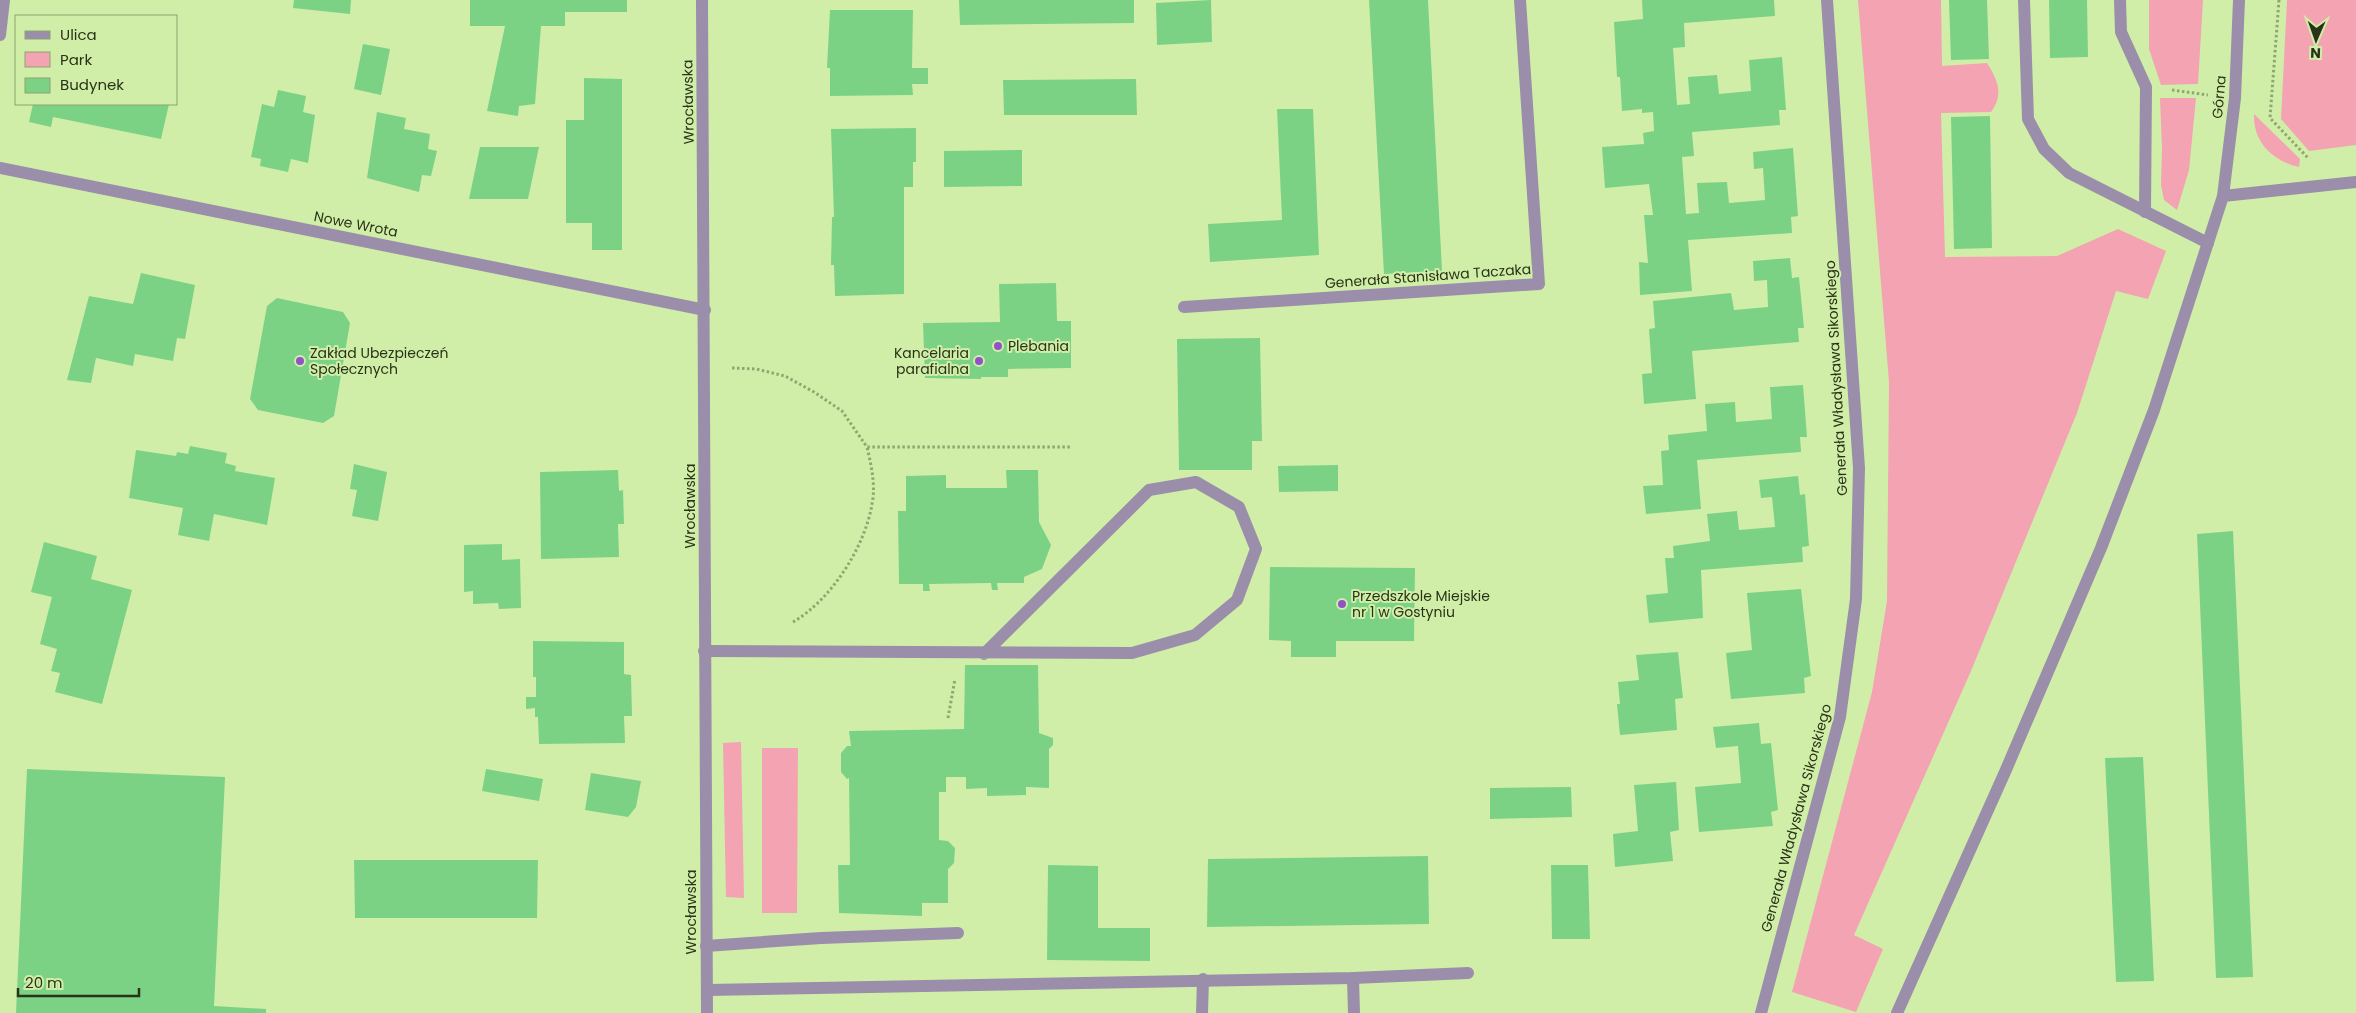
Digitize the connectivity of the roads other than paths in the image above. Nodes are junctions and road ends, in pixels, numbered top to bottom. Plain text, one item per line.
1 (4, 0) edge
2 (702, 0) edge
3 (1520, 0) edge
4 (1827, 0) edge
5 (2024, 0) edge
6 (2120, 0) edge
7 (2239, 0) edge
8 (0, 35) edge
9 (0, 168) edge
10 (2356, 182) edge
11 (2223, 196) junction
12 (2145, 212) junction
13 (2208, 243) junction
14 (1184, 306) dead end
15 (706, 310) junction
16 (704, 652) junction
17 (984, 654) junction
18 (958, 933) dead end
19 (706, 946) junction
20 (1468, 973) dead end
21 (1352, 978) junction
22 (1202, 979) junction
23 (707, 990) junction
24 (707, 1013) edge
25 (1202, 1013) edge
26 (1354, 1013) edge
27 (1761, 1013) edge
28 (1897, 1013) edge

1 - 8 street
2 - 15 street, Wrocławska
3 - 14 street, Generała Stanisława Taczaka
4 - 27 street, Generała Władysława Sikorskiego
5 - 12 street
6 - 12 street
7 - 11 street, Górna
9 - 15 street, Nowe Wrota
10 - 11 street
11 - 13 street
12 - 13 street
13 - 28 street
15 - 16 street, Wrocławska
16 - 17 street
16 - 19 street, Wrocławska
17 - 17 street
18 - 19 street
19 - 23 street, Wrocławska
20 - 21 street
21 - 22 street
21 - 26 street
22 - 23 street
22 - 25 street
23 - 24 street, Wrocławska

